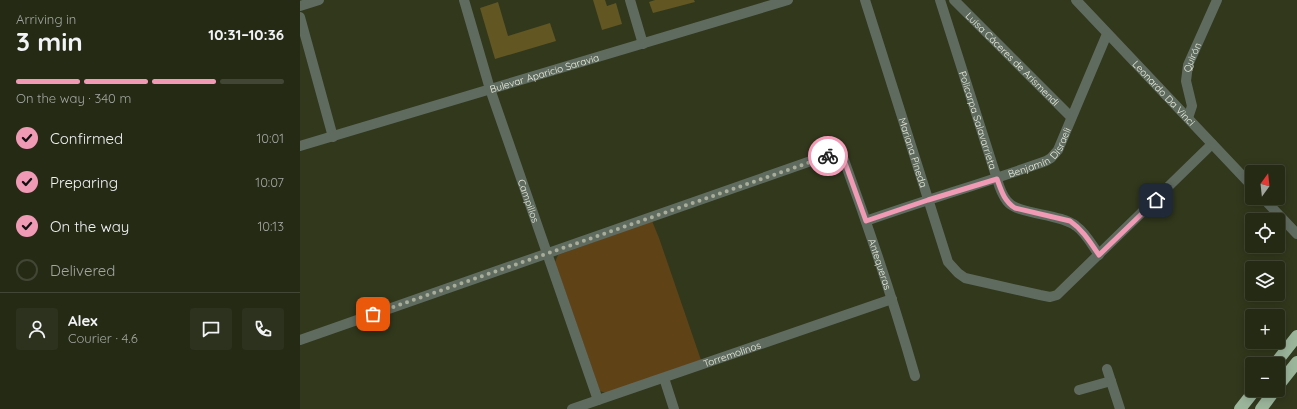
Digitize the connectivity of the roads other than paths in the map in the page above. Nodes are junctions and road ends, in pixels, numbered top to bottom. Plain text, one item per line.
1 (319, 0) edge
2 (464, 0) edge
3 (630, 0) edge
4 (865, 0) edge
5 (940, 0) edge
6 (954, 0) edge
7 (1076, 0) edge
8 (1216, 0) edge
9 (785, 1) edge
10 (300, 6) edge
11 (300, 17) edge
12 (1107, 34) junction
13 (643, 44) junction
14 (490, 89) junction
15 (1072, 117) junction
16 (1188, 118) junction
17 (333, 137) junction
18 (1212, 144) junction
19 (300, 146) edge
20 (997, 179) junction
21 (1245, 179) edge
22 (928, 200) junction
23 (1270, 205) edge
24 (866, 221) junction
25 (1297, 234) edge
26 (547, 254) junction
27 (1099, 255) junction
28 (892, 299) junction
29 (1297, 336) edge
30 (300, 340) edge
31 (1280, 357) edge
32 (1297, 362) edge
33 (1107, 369) dead end
34 (915, 376) dead end
35 (1285, 377) edge
36 (664, 378) junction
37 (1111, 381) junction
38 (1079, 390) dead end
39 (1249, 397) edge
40 (1270, 397) edge
41 (598, 400) junction
42 (572, 409) edge
43 (674, 409) edge
44 (1120, 409) edge
45 (1240, 409) edge
46 (1261, 409) edge

1 - 10 street
2 - 14 street, Campillos
3 - 13 street
4 - 22 street, Mariana Pineda
5 - 20 street, Policarpa Salavarrieta
6 - 15 street, Luisa Cáceres de Arismendi
7 - 12 street, Leonardo Da Vinci
8 - 16 street, Quirón
9 - 13 street, Bulevar Aparicio Saravia
11 - 17 street
12 - 15 street, Benjamín Disraeli
12 - 16 street, Leonardo Da Vinci
13 - 14 street, Bulevar Aparicio Saravia
14 - 17 street, Bulevar Aparicio Saravia
14 - 26 street, Campillos
15 - 20 street, Benjamín Disraeli
16 - 18 street, Leonardo Da Vinci
17 - 19 street, Bulevar Aparicio Saravia
18 - 21 street, Leonardo Da Vinci
18 - 27 street
20 - 22 street, Benjamín Disraeli
20 - 27 street, Policarpa Salavarrieta
22 - 24 street, Benjamín Disraeli
22 - 27 street, Mariana Pineda
23 - 25 street
24 - 26 street, Antequeras
24 - 28 street, Antequeras
26 - 30 street
26 - 41 street, Campillos
28 - 34 street, Antequeras
28 - 36 street, Torremolinos
29 - 31 highway
32 - 35 highway
33 - 37 street
36 - 41 street, Torremolinos
36 - 43 street
37 - 38 street
37 - 44 street
39 - 45 highway
40 - 46 highway
41 - 42 street, Torremolinos

